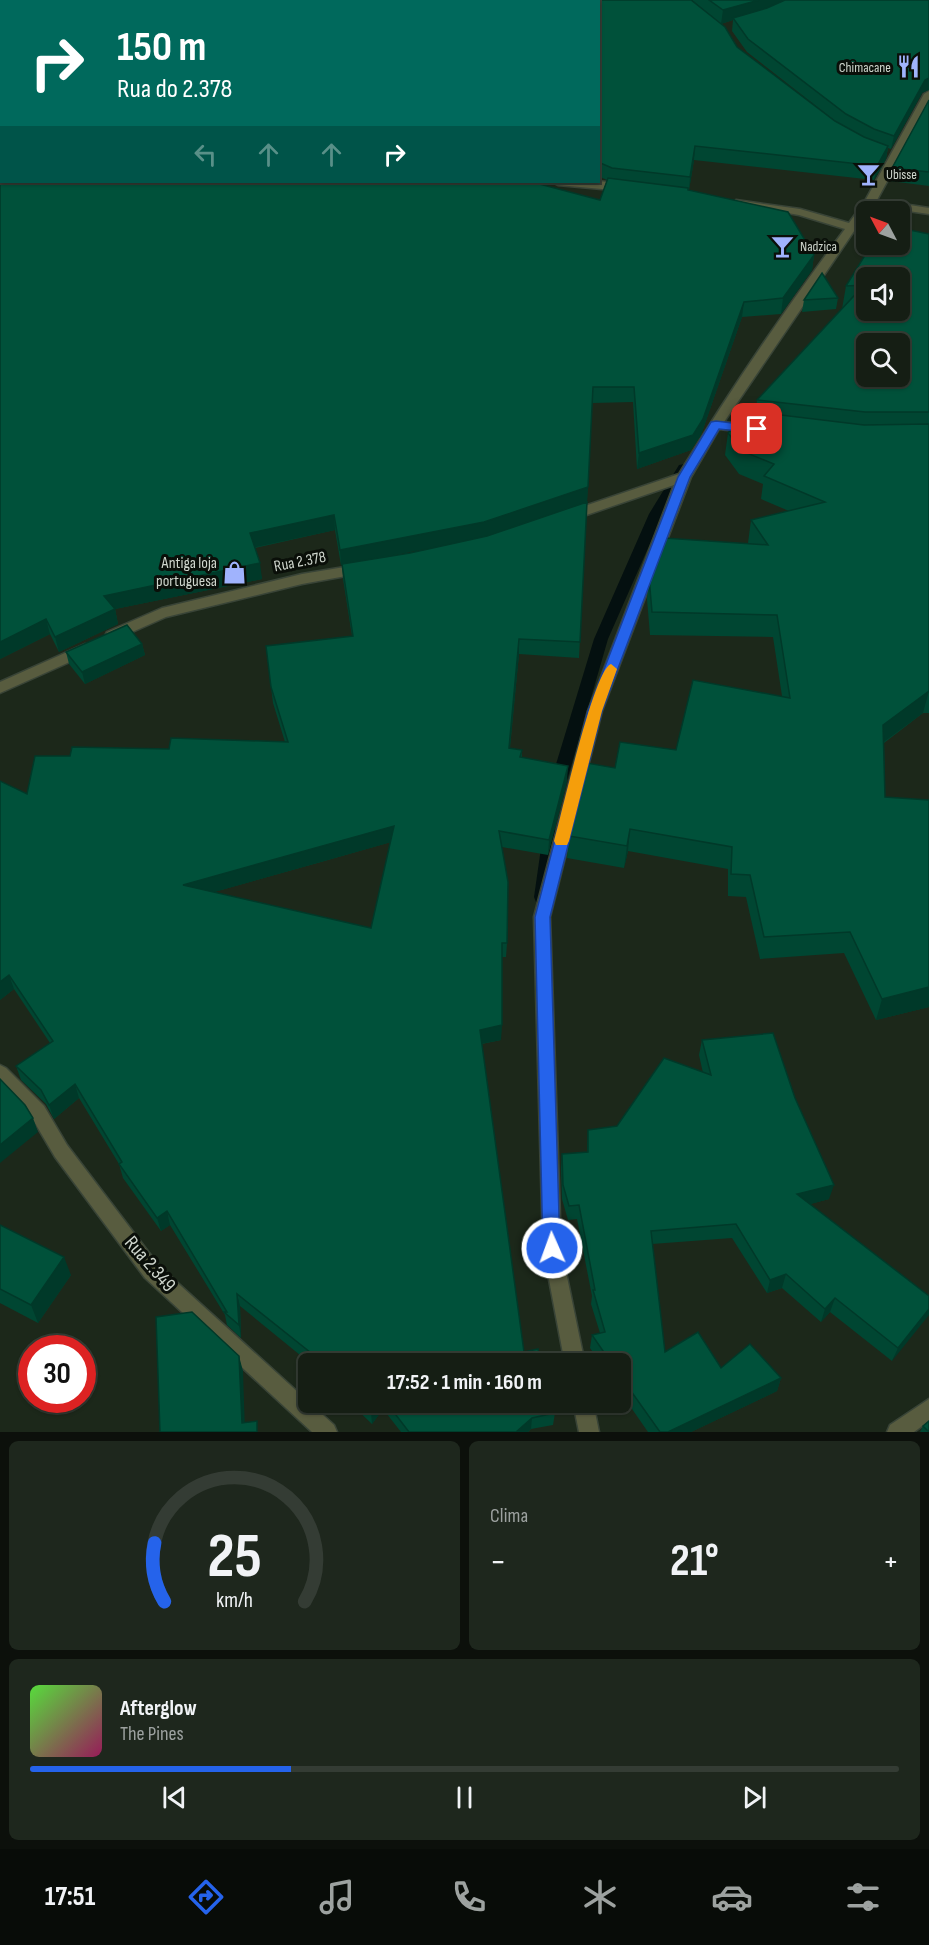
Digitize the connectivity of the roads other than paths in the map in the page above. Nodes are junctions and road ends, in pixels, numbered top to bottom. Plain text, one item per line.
1 (929, 94) edge
2 (569, 183) edge
3 (632, 189) edge
4 (726, 200) edge
5 (870, 201) edge
6 (910, 208) edge
7 (929, 211) edge
8 (856, 220) edge
9 (851, 227) junction
10 (716, 425) junction
11 (771, 431) edge
12 (684, 477) junction
13 (554, 521) edge
14 (377, 566) edge
15 (0, 687) edge
16 (0, 1073) edge
17 (573, 1353) edge
18 (929, 1409) edge
19 (585, 1413) edge
20 (327, 1432) edge
21 (589, 1432) edge
22 (897, 1432) edge

1 - 5 street
2 - 3 street
4 - 9 street
6 - 7 street
8 - 9 street
9 - 10 street
10 - 11 street
10 - 12 street
12 - 13 street
12 - 17 street
14 - 15 street, Rua 2.378
16 - 20 street, Rua 2.349
18 - 22 street
19 - 21 street

